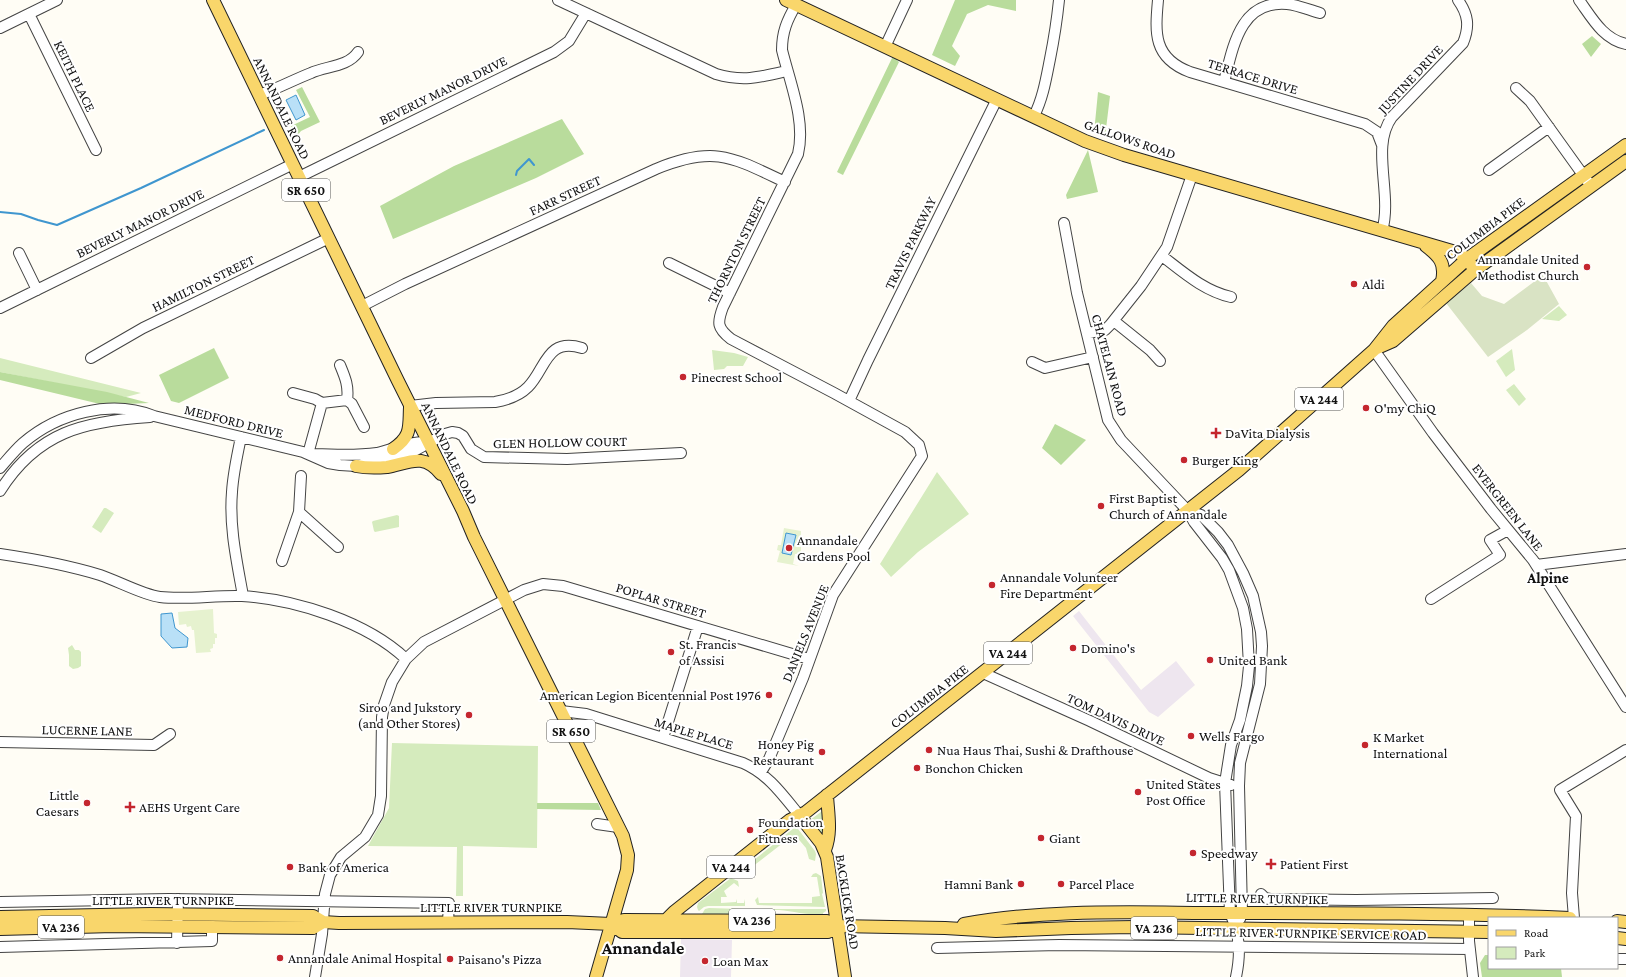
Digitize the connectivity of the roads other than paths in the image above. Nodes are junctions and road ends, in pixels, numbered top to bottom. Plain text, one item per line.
1 (57, 0) edge
2 (212, 0) edge
3 (558, 0) edge
4 (907, 0) edge
5 (1059, 0) edge
6 (1158, 0) edge
7 (1458, 0) edge
8 (1579, 0) edge
9 (791, 2) edge
10 (586, 13) junction
11 (1320, 13) dead end
12 (29, 14) junction
13 (0, 28) edge
14 (1626, 44) edge
15 (885, 47) junction
16 (358, 52) dead end
17 (787, 71) junction
18 (1224, 82) junction
19 (1516, 88) dead end
20 (259, 95) junction
21 (997, 99) junction
22 (1034, 116) junction
23 (1392, 117) junction
24 (1365, 124) junction
25 (1549, 127) junction
26 (1382, 145) junction
27 (1626, 145) edge
28 (96, 150) dead end
29 (1626, 161) edge
30 (293, 164) junction
31 (1489, 170) dead end
32 (1192, 175) junction
33 (1583, 175) junction
34 (299, 177) junction
35 (785, 182) junction
36 (1591, 186) junction
37 (1064, 223) dead end
38 (1382, 231) junction
39 (329, 238) junction
40 (1422, 242) junction
41 (19, 253) dead end
42 (1162, 256) junction
43 (1467, 259) junction
44 (670, 263) dead end
45 (1475, 270) junction
46 (1442, 281) junction
47 (37, 290) junction
48 (730, 293) junction
49 (1231, 297) dead end
50 (362, 306) junction
51 (0, 308) edge
52 (1114, 321) junction
53 (1088, 333) junction
54 (582, 348) dead end
55 (1374, 350) junction
56 (1093, 357) junction
57 (91, 358) dead end
58 (1160, 360) dead end
59 (1032, 362) dead end
60 (340, 365) dead end
61 (293, 393) dead end
62 (347, 400) junction
63 (849, 401) junction
64 (322, 403) junction
65 (410, 406) junction
66 (154, 416) junction
67 (364, 427) dead end
68 (36, 434) junction
69 (241, 438) junction
70 (428, 442) junction
71 (44, 444) junction
72 (394, 449) junction
73 (921, 450) joint
74 (681, 453) dead end
75 (308, 454) junction
76 (356, 466) junction
77 (0, 468) edge
78 (302, 476) dead end
79 (450, 485) junction
80 (0, 492) edge
81 (1188, 511) junction
82 (299, 512) junction
83 (1508, 530) junction
84 (338, 547) dead end
85 (0, 554) edge
86 (1626, 554) edge
87 (282, 561) dead end
88 (1536, 565) junction
89 (243, 596) junction
90 (1431, 599) dead end
91 (506, 600) junction
92 (698, 626) junction
93 (406, 659) junction
94 (810, 659) junction
95 (982, 673) junction
96 (1626, 707) edge
97 (561, 712) junction
98 (170, 734) dead end
99 (663, 738) junction
100 (0, 742) edge
101 (1626, 750) edge
102 (761, 772) junction
103 (1225, 784) junction
104 (1239, 786) junction
105 (827, 795) junction
106 (610, 810) junction
107 (799, 815) junction
108 (618, 826) junction
109 (825, 850) junction
110 (1261, 894) dead end
111 (1493, 898) dead end
112 (178, 899) junction
113 (325, 901) junction
114 (0, 902) edge
115 (1126, 912) junction
116 (1242, 912) junction
117 (1230, 913) junction
118 (1470, 915) junction
119 (0, 917) edge
120 (1537, 917) edge
121 (1574, 917) edge
122 (178, 920) junction
123 (665, 921) junction
124 (324, 922) junction
125 (448, 922) junction
126 (611, 924) junction
127 (212, 926) junction
128 (837, 926) junction
129 (945, 928) junction
130 (1071, 928) junction
131 (0, 929) edge
132 (1237, 929) junction
133 (1469, 931) junction
134 (1488, 932) edge
135 (177, 943) junction
136 (0, 947) edge
137 (1239, 947) junction
138 (936, 948) dead end
139 (1470, 949) junction
140 (315, 977) edge
141 (596, 977) edge
142 (845, 977) edge
143 (1236, 977) edge
144 (1473, 977) edge

1 - 12 street
2 - 20 main road, ANNANDALE ROAD / SR 650
3 - 10 street
4 - 15 street
5 - 22 street
6 - 18 street, TERRACE DRIVE
7 - 23 street, JUSTINE DRIVE
8 - 14 street
9 - 15 main road, GALLOWS ROAD
9 - 17 street, THORNTON STREET
10 - 17 street
10 - 34 street, BEVERLY MANOR DRIVE
11 - 18 street
12 - 13 street
12 - 28 street, KEITH PLACE
15 - 21 main road, GALLOWS ROAD
16 - 20 street
17 - 35 street, THORNTON STREET
18 - 24 street, TERRACE DRIVE
19 - 25 street
20 - 30 main road, ANNANDALE ROAD / SR 650
21 - 22 main road, GALLOWS ROAD
21 - 63 street, TRAVIS PARKWAY
22 - 32 main road, GALLOWS ROAD
23 - 24 street
23 - 26 street, JUSTINE DRIVE
24 - 26 street, TERRACE DRIVE
25 - 31 street
25 - 33 street
26 - 38 street, JUSTINE DRIVE
27 - 33 main road, COLUMBIA PIKE / VA 244
29 - 36 main road, COLUMBIA PIKE / VA 244
30 - 34 main road, ANNANDALE ROAD / SR 650
30 - 47 street, BEVERLY MANOR DRIVE
32 - 38 main road, GALLOWS ROAD
32 - 42 street
33 - 36 street
33 - 43 main road, COLUMBIA PIKE / VA 244
34 - 39 main road, ANNANDALE ROAD / SR 650
35 - 48 street, THORNTON STREET
35 - 50 street, FARR STREET
36 - 45 main road, COLUMBIA PIKE / VA 244
37 - 53 street, CHATELAIN ROAD
38 - 40 main road, GALLOWS ROAD
39 - 50 main road, ANNANDALE ROAD / SR 650
39 - 57 street, HAMILTON STREET
40 - 43 main road, GALLOWS ROAD
40 - 46 main road
41 - 47 street
42 - 49 street
42 - 52 street
43 - 45 main road, GALLOWS ROAD
43 - 46 main road, COLUMBIA PIKE / VA 244
44 - 48 street
45 - 55 main road, COLUMBIA PIKE / VA 244
46 - 55 main road, COLUMBIA PIKE / VA 244
47 - 51 street, BEVERLY MANOR DRIVE
48 - 63 street, THORNTON STREET
50 - 65 main road, ANNANDALE ROAD / SR 650
52 - 53 street
52 - 58 street
53 - 56 street, CHATELAIN ROAD
54 - 65 street
55 - 81 main road, COLUMBIA PIKE / VA 244
55 - 83 street, EVERGREEN LANE
56 - 59 street
56 - 81 street, CHATELAIN ROAD
60 - 62 street
61 - 64 street
62 - 64 street
62 - 67 street
63 - 73 street, THORNTON STREET
64 - 75 street
65 - 70 main road, ANNANDALE ROAD / SR 650
65 - 72 main road
66 - 68 street, MEDFORD DRIVE
66 - 69 street, MEDFORD DRIVE
66 - 71 street, MEDFORD DRIVE
68 - 71 street
68 - 77 street, MEDFORD DRIVE
69 - 75 street, MEDFORD DRIVE
69 - 89 street
70 - 72 street, MEDFORD DRIVE
70 - 74 street, GLEN HOLLOW COURT
70 - 76 street, MEDFORD DRIVE
70 - 79 main road, ANNANDALE ROAD / SR 650
71 - 80 street, MEDFORD DRIVE
72 - 75 street, MEDFORD DRIVE
73 - 94 street, DANIELS AVENUE
75 - 76 street, MEDFORD DRIVE
76 - 79 main road
78 - 82 street
79 - 91 main road, ANNANDALE ROAD / SR 650
81 - 95 main road, COLUMBIA PIKE / VA 244
81 - 103 street
81 - 104 street
82 - 84 street
82 - 87 street
83 - 88 street, EVERGREEN LANE
83 - 90 street
85 - 89 street
86 - 88 street
88 - 96 street, EVERGREEN LANE
89 - 93 street
91 - 92 street, POPLAR STREET
91 - 93 street, POPLAR STREET
91 - 97 main road, ANNANDALE ROAD / SR 650
92 - 94 street, POPLAR STREET
92 - 99 street
93 - 113 street, POPLAR STREET
94 - 102 street, DANIELS AVENUE
95 - 103 street, TOM DAVIS DRIVE
95 - 105 main road, COLUMBIA PIKE / VA 244
97 - 99 street, MAPLE PLACE
97 - 106 main road, ANNANDALE ROAD / SR 650
98 - 100 street, LUCERNE LANE
99 - 102 street, MAPLE PLACE
101 - 121 street
102 - 107 street, MAPLE PLACE
103 - 104 street, TOM DAVIS DRIVE
103 - 117 street
104 - 116 street
105 - 107 main road, COLUMBIA PIKE / VA 244
105 - 109 main road
106 - 108 main road, ANNANDALE ROAD / SR 650
106 - 108 street
107 - 109 main road, BACKLICK ROAD
107 - 123 main road, COLUMBIA PIKE / VA 244
108 - 126 main road, ANNANDALE ROAD / SR 650
109 - 128 main road, BACKLICK ROAD
110 - 111 street
112 - 113 street
112 - 114 street
112 - 122 street
113 - 124 street, POPLAR STREET
113 - 125 street
115 - 117 main road, LITTLE RIVER TURNPIKE / VA 236
115 - 129 main road, LITTLE RIVER TURNPIKE / VA 236
115 - 130 main road
116 - 117 main road, LITTLE RIVER TURNPIKE / VA 236
116 - 118 main road, LITTLE RIVER TURNPIKE / VA 236
116 - 132 street
117 - 132 street
118 - 120 main road, LITTLE RIVER TURNPIKE / VA 236
118 - 133 street
119 - 122 main road, LITTLE RIVER TURNPIKE / VA 236
122 - 124 main road, LITTLE RIVER TURNPIKE / VA 236
122 - 127 main road, LITTLE RIVER TURNPIKE / VA 236
122 - 131 main road, LITTLE RIVER TURNPIKE / VA 236
122 - 135 street
123 - 126 main road, LITTLE RIVER TURNPIKE / VA 236
123 - 128 main road, LITTLE RIVER TURNPIKE / VA 236
124 - 125 main road, LITTLE RIVER TURNPIKE / VA 236
124 - 127 main road, LITTLE RIVER TURNPIKE / VA 236
124 - 140 street, POPLAR STREET
125 - 126 main road, LITTLE RIVER TURNPIKE / VA 236
126 - 128 main road, LITTLE RIVER TURNPIKE / VA 236
126 - 141 main road, ANNANDALE ROAD
127 - 135 street
128 - 129 main road, LITTLE RIVER TURNPIKE / VA 236
128 - 142 main road, BACKLICK ROAD
129 - 130 main road, LITTLE RIVER TURNPIKE / VA 236
130 - 132 main road, LITTLE RIVER TURNPIKE / VA 236
132 - 133 main road, LITTLE RIVER TURNPIKE / VA 236
132 - 137 street
133 - 134 main road, LITTLE RIVER TURNPIKE / VA 236
133 - 139 street
135 - 136 street
137 - 138 street, LITTLE RIVER TURNPIKE SERVICE ROAD
137 - 139 street, LITTLE RIVER TURNPIKE SERVICE ROAD
137 - 143 street
139 - 144 street

